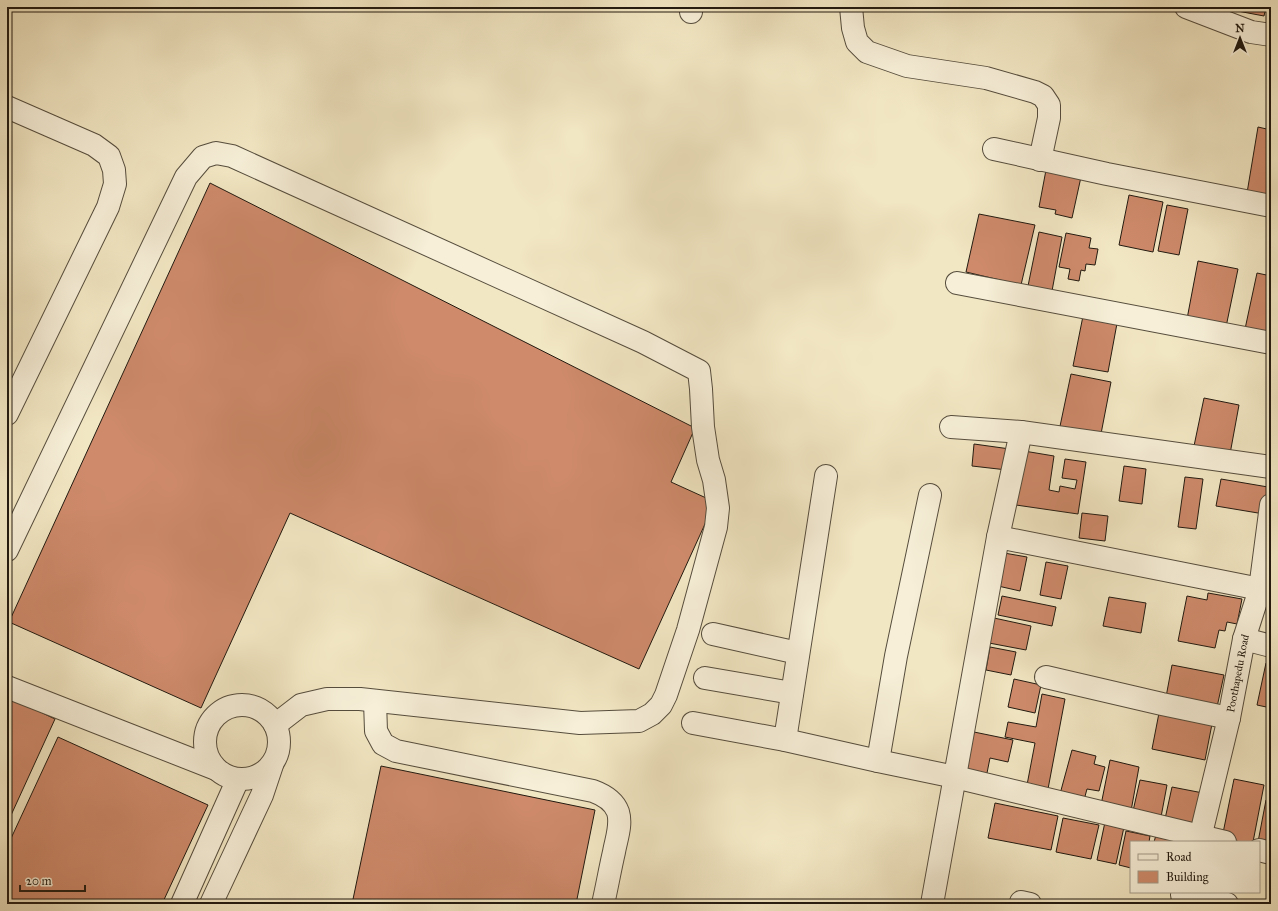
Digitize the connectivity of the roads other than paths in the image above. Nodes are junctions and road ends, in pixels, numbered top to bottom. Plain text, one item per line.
1 (851, 7) edge
2 (1186, 7) edge
3 (1271, 35) edge
4 (7, 107) edge
5 (994, 149) dead end
6 (1040, 160) junction
7 (1271, 206) edge
8 (957, 283) dead end
9 (1271, 342) edge
10 (7, 414) edge
11 (951, 427) dead end
12 (1021, 432) junction
13 (1271, 467) edge
14 (826, 476) dead end
15 (930, 495) dead end
16 (1271, 505) edge
17 (998, 537) junction
18 (7, 550) edge
19 (1260, 589) junction
20 (713, 634) dead end
21 (1244, 639) junction
22 (1271, 646) edge
23 (798, 653) junction
24 (1046, 677) dead end
25 (705, 678) dead end
26 (7, 686) edge
27 (792, 693) junction
28 (375, 701) junction
29 (1229, 718) junction
30 (693, 723) dead end
31 (276, 725) junction
32 (785, 740) junction
33 (878, 761) junction
34 (272, 765) junction
35 (216, 769) junction
36 (955, 777) junction
37 (238, 779) junction
38 (1200, 839) edge
39 (1217, 841) edge
40 (1260, 850) edge
41 (1271, 853) edge
42 (1182, 897) edge
43 (182, 904) edge
44 (211, 904) edge
45 (603, 904) edge
46 (932, 904) edge
47 (1227, 904) edge

1 - 6 street
2 - 3 street
4 - 10 street
5 - 6 street
6 - 7 street
8 - 9 street
11 - 12 street
12 - 13 street
12 - 17 street
14 - 23 street
15 - 33 street
16 - 19 street, Poothapedu Road
17 - 19 street
17 - 36 street
18 - 28 street
19 - 21 street, Poothapedu Road
20 - 23 street
21 - 22 street
21 - 29 street, Poothapedu Road
23 - 27 street
24 - 29 street
25 - 27 street
26 - 35 street
27 - 32 street
28 - 31 street
28 - 45 street
29 - 38 street, Poothapedu Road
30 - 32 street
31 - 34 street
31 - 35 street
32 - 33 street
33 - 36 street
34 - 37 street
34 - 44 street
35 - 37 street
36 - 38 street
36 - 46 street
37 - 43 street
38 - 39 street
40 - 41 street
42 - 47 street

